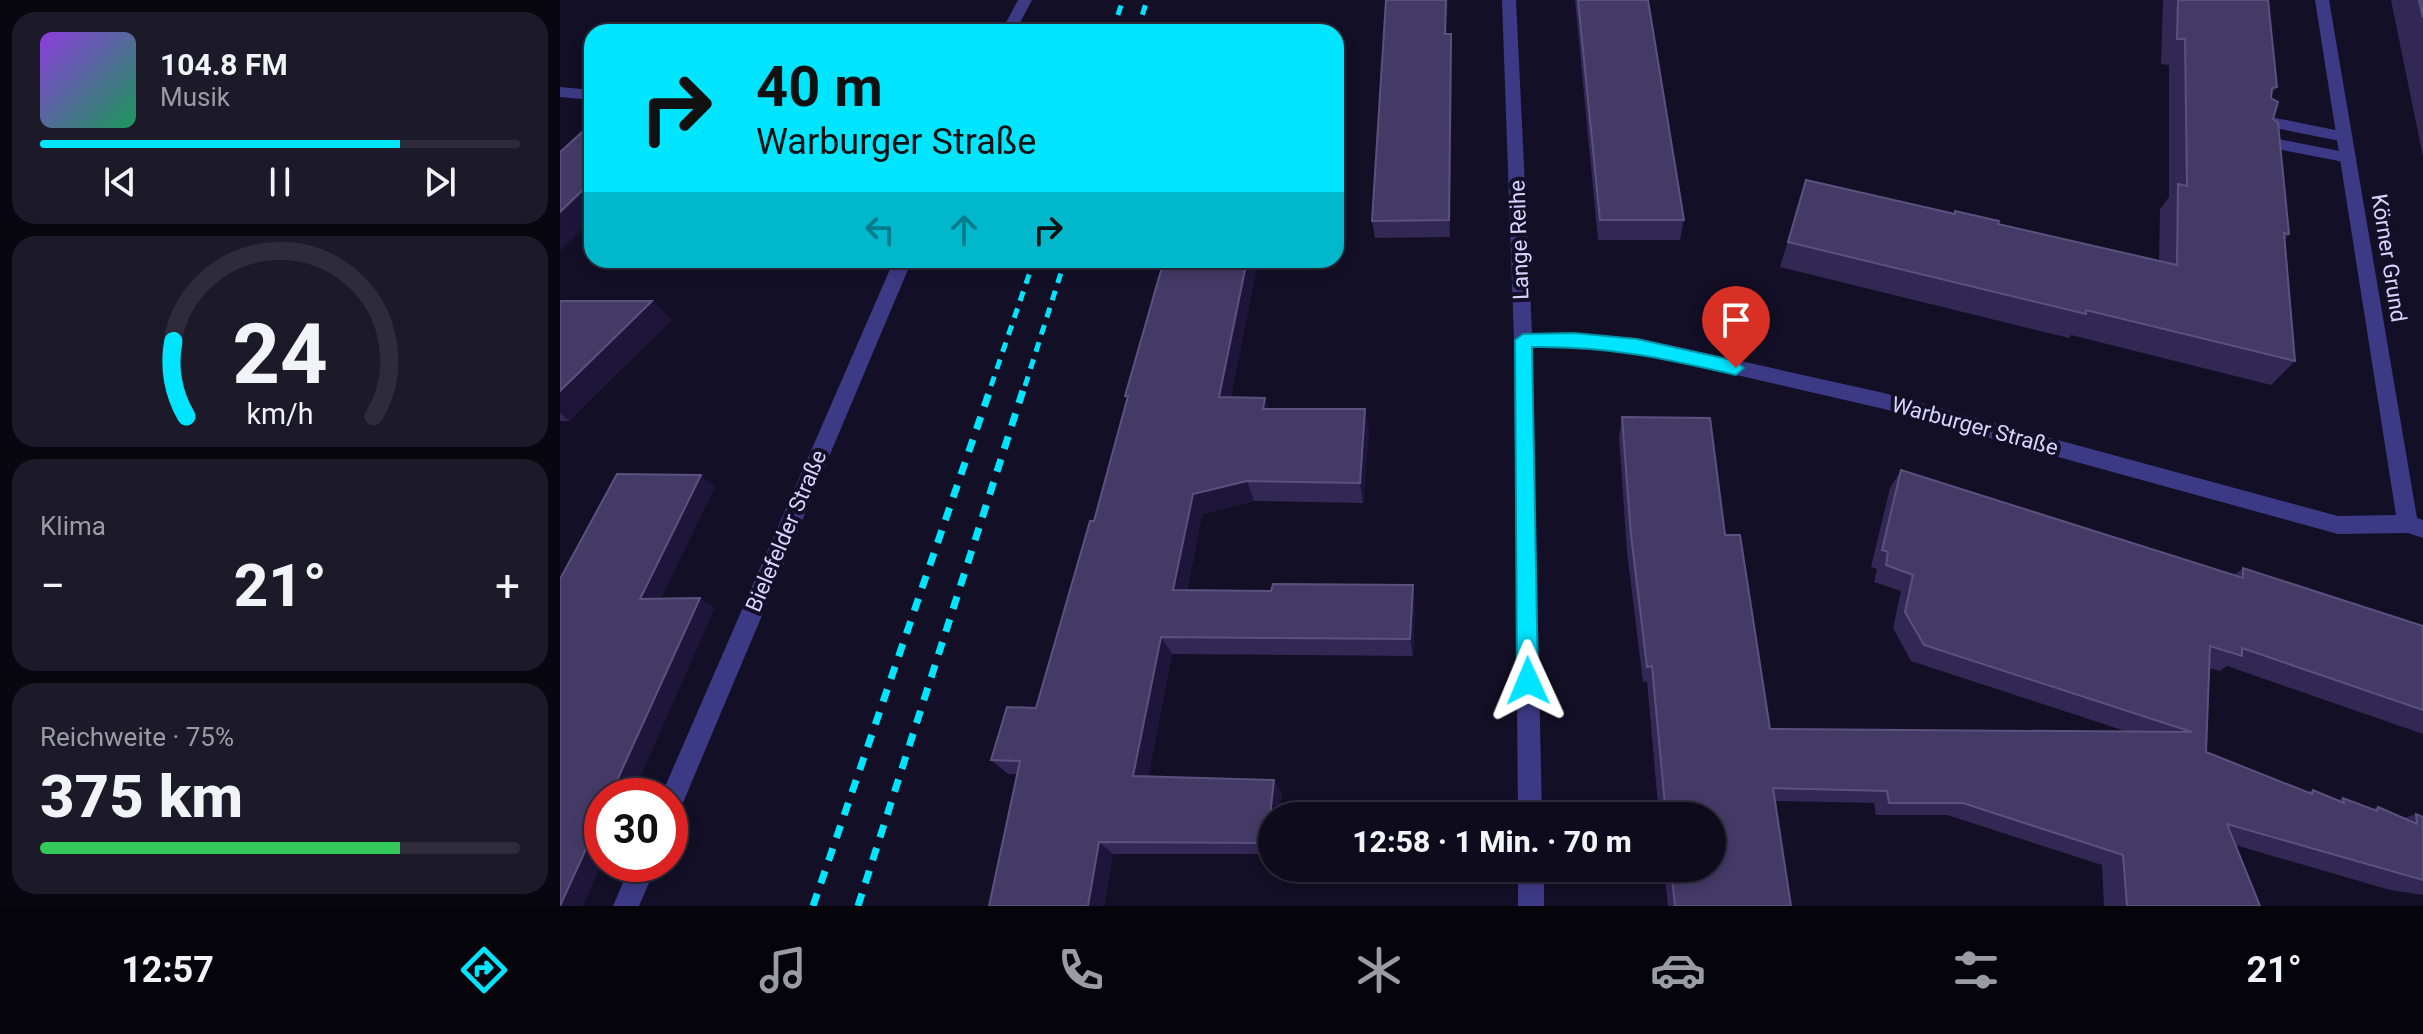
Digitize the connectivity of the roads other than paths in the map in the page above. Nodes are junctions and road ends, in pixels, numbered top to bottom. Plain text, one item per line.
1 (1025, 0) edge
2 (1509, 0) edge
3 (2322, 0) edge
4 (1012, 24) edge
5 (560, 92) edge
6 (584, 94) edge
7 (2261, 120) edge
8 (2345, 137) junction
9 (2263, 141) edge
10 (2349, 158) junction
11 (900, 268) edge
12 (1523, 340) junction
13 (2416, 527) edge
14 (681, 778) edge
15 (1530, 802) edge
16 (636, 882) edge
17 (1531, 882) edge
18 (626, 906) edge
19 (1531, 906) edge

1 - 4 street
2 - 12 street, Lange Reihe
3 - 8 street, Körner Grund
5 - 6 street
7 - 8 street
8 - 10 street, Körner Grund
9 - 10 street
10 - 13 street, Körner Grund
11 - 14 street, Bielefelder Straße
12 - 13 street, Warburger Straße
12 - 15 street, Lange Reihe
16 - 18 street
17 - 19 street

